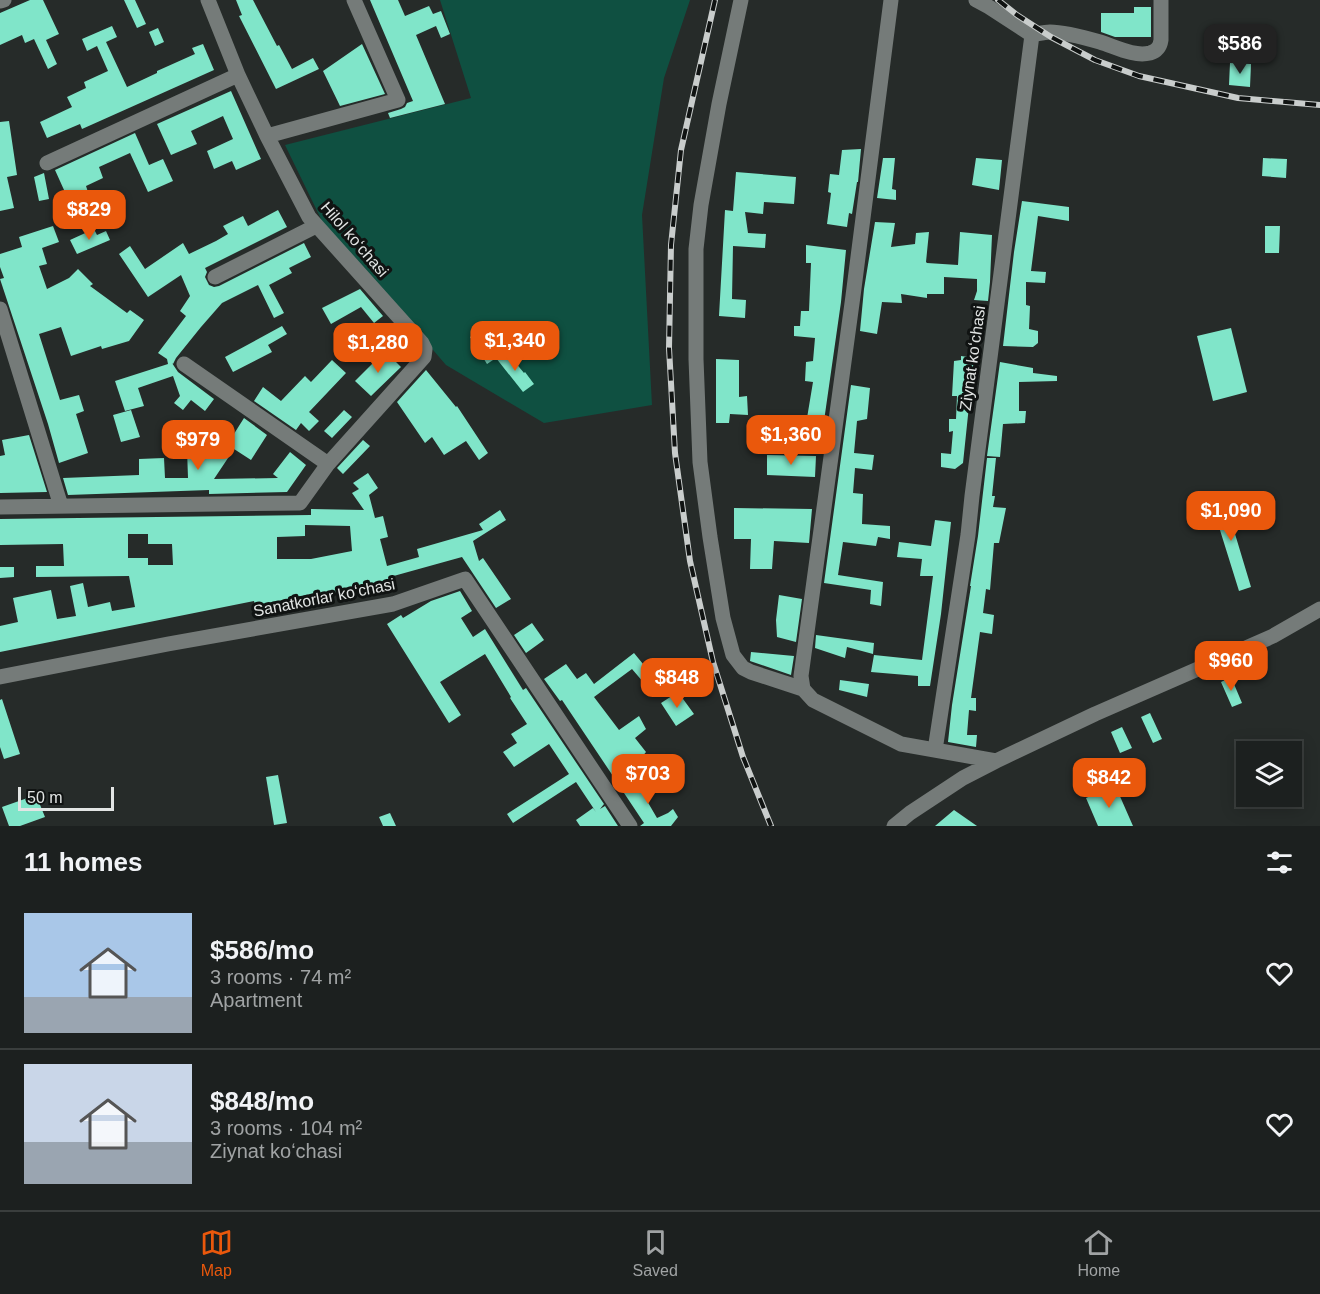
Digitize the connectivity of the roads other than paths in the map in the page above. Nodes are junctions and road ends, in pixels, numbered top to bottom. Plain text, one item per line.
1 (208, 0) edge
2 (354, 0) edge
3 (741, 0) edge
4 (891, 0) edge
5 (976, 0) edge
6 (1161, 0) edge
7 (1032, 36) junction
8 (238, 75) junction
9 (267, 136) junction
10 (47, 163) dead end
11 (316, 226) junction
12 (215, 277) dead end
13 (0, 309) edge
14 (184, 364) dead end
15 (328, 464) junction
16 (62, 506) junction
17 (0, 507) edge
18 (1320, 609) edge
19 (0, 677) edge
20 (803, 689) junction
21 (935, 750) junction
22 (996, 761) junction
23 (630, 826) edge
24 (894, 826) edge

1 - 8 street, Hilol koʻchasi
2 - 9 street
3 - 20 street
4 - 20 street
5 - 7 street
6 - 7 street
7 - 21 street, Ziynat koʻchasi
8 - 9 street, Hilol koʻchasi
8 - 10 street
9 - 11 street, Hilol koʻchasi
11 - 12 street
11 - 15 street, Hilol koʻchasi
13 - 16 street
14 - 15 street
15 - 16 street
16 - 17 street
18 - 22 street
19 - 23 street, Sanatkorlar koʻchasi
20 - 21 street
21 - 22 street
22 - 24 street

